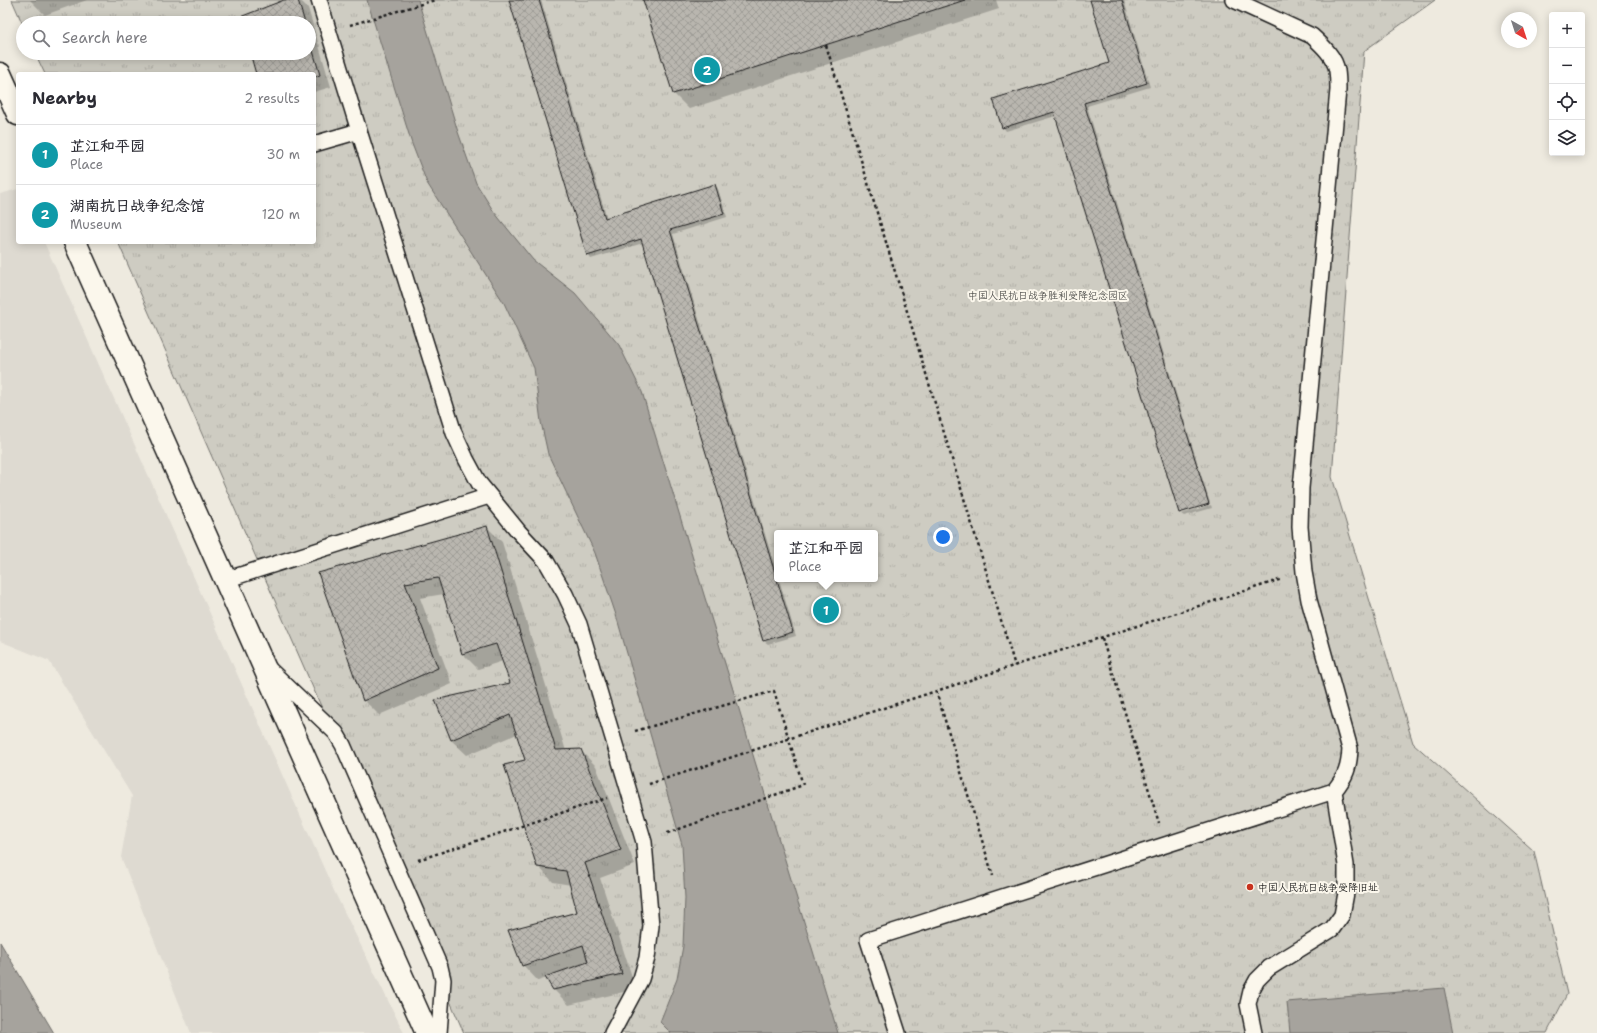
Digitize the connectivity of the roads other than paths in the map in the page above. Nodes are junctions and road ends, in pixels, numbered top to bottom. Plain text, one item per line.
1 (319, 0) edge
2 (1234, 0) edge
3 (0, 74) edge
4 (16, 110) edge
5 (359, 131) junction
6 (316, 143) edge
7 (76, 244) edge
8 (489, 496) junction
9 (225, 580) junction
10 (262, 662) junction
11 (1334, 791) junction
12 (427, 1033) edge
13 (440, 1033) edge
14 (612, 1033) edge
15 (898, 1033) edge
16 (1254, 1033) edge

1 - 5 lane
2 - 11 lane
3 - 4 highway
5 - 6 lane
5 - 8 lane
7 - 9 highway
8 - 9 lane
8 - 14 lane
9 - 10 highway
10 - 12 highway
10 - 13 lane
11 - 15 lane
11 - 16 lane

